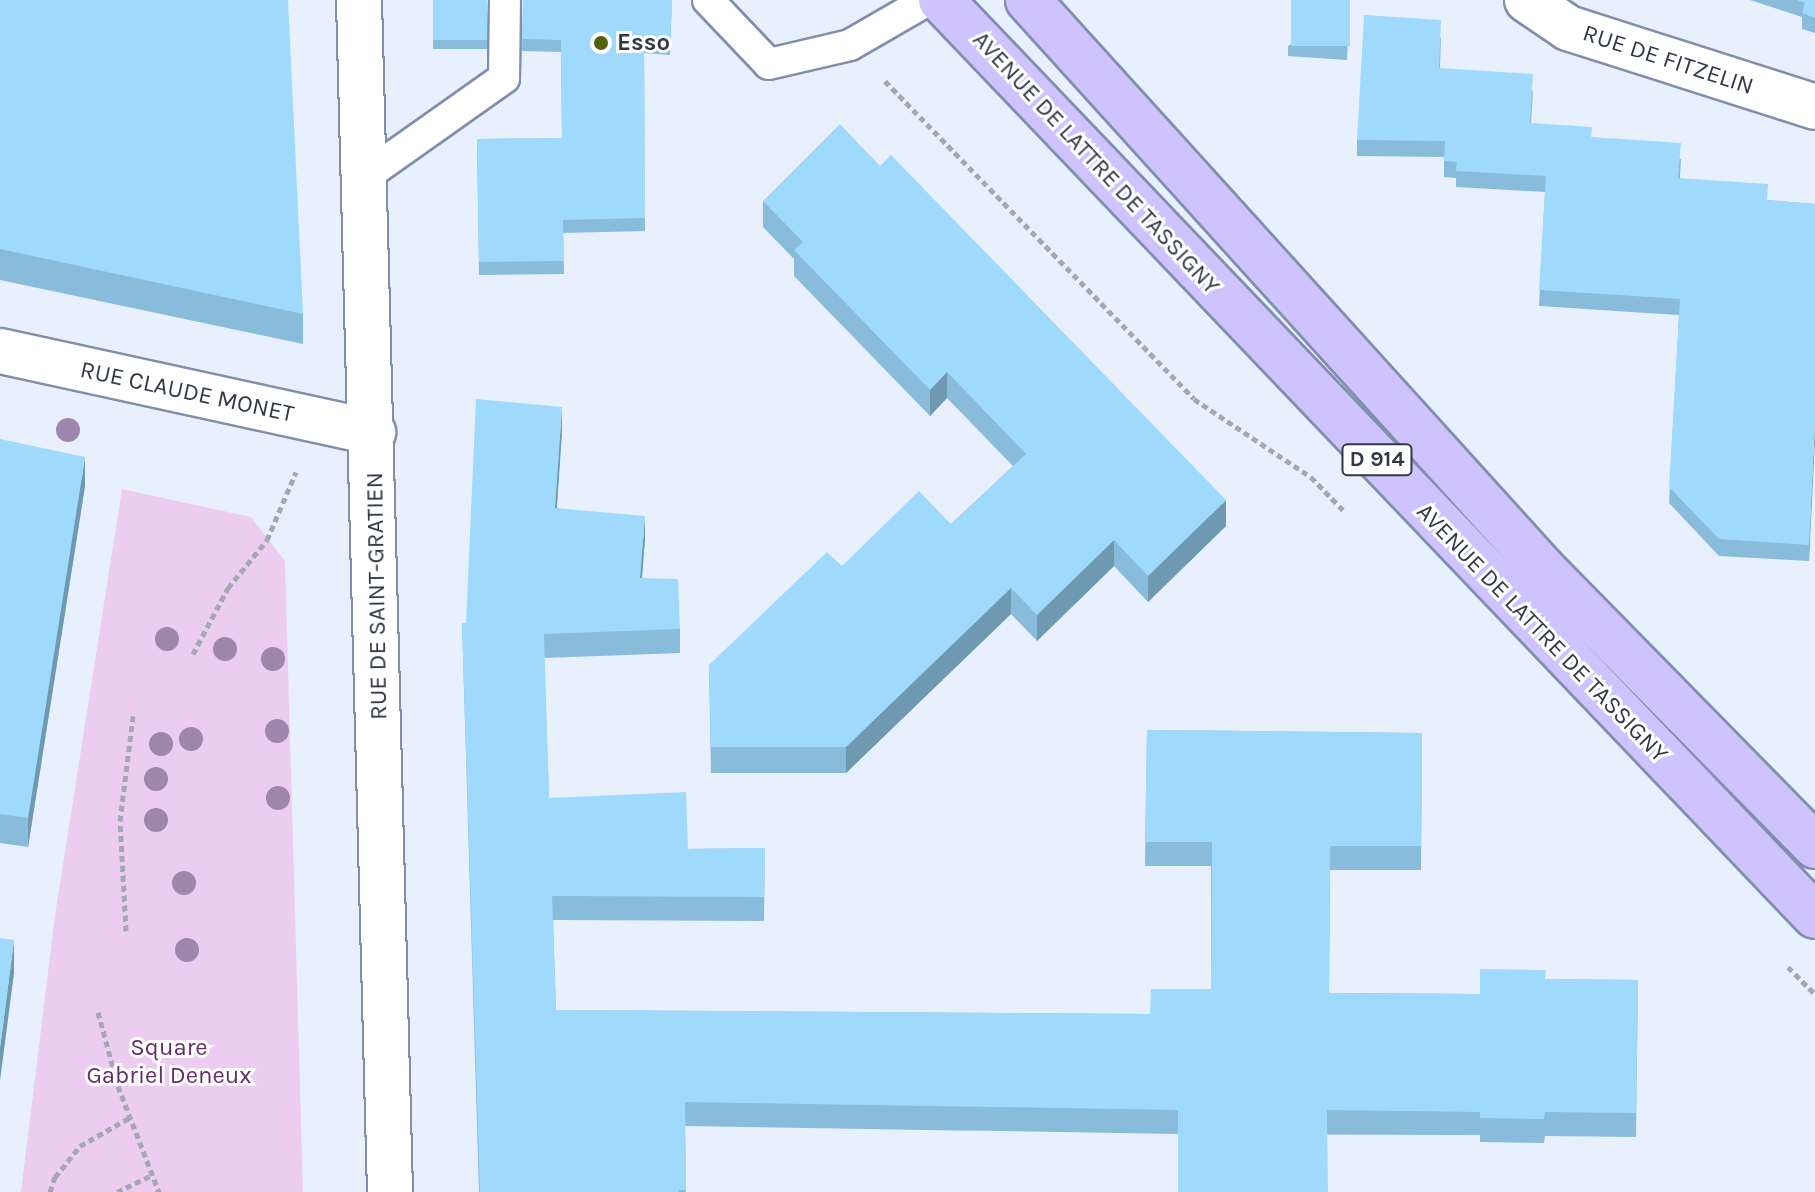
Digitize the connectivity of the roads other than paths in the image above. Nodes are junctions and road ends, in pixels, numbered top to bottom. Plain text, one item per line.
1 (359, 0) edge
2 (505, 0) edge
3 (708, 0) edge
4 (928, 0) edge
5 (941, 0) edge
6 (1028, 0) edge
7 (1527, 0) edge
8 (1815, 107) edge
9 (367, 175) junction
10 (0, 351) edge
11 (373, 432) junction
12 (1815, 846) edge
13 (1815, 916) edge
14 (390, 1192) edge

1 - 9 street, RUE DE SAINT-GRATIEN
2 - 9 lane
3 - 4 lane
5 - 13 main road, AVENUE DE LATTRE DE TASSIGNY / D 914
6 - 12 main road, AVENUE DE LATTRE DE TASSIGNY / D 914
7 - 8 street, RUE DE FITZELIN
9 - 11 street, RUE DE SAINT-GRATIEN
10 - 11 street, RUE CLAUDE MONET
11 - 14 street, RUE DE SAINT-GRATIEN

